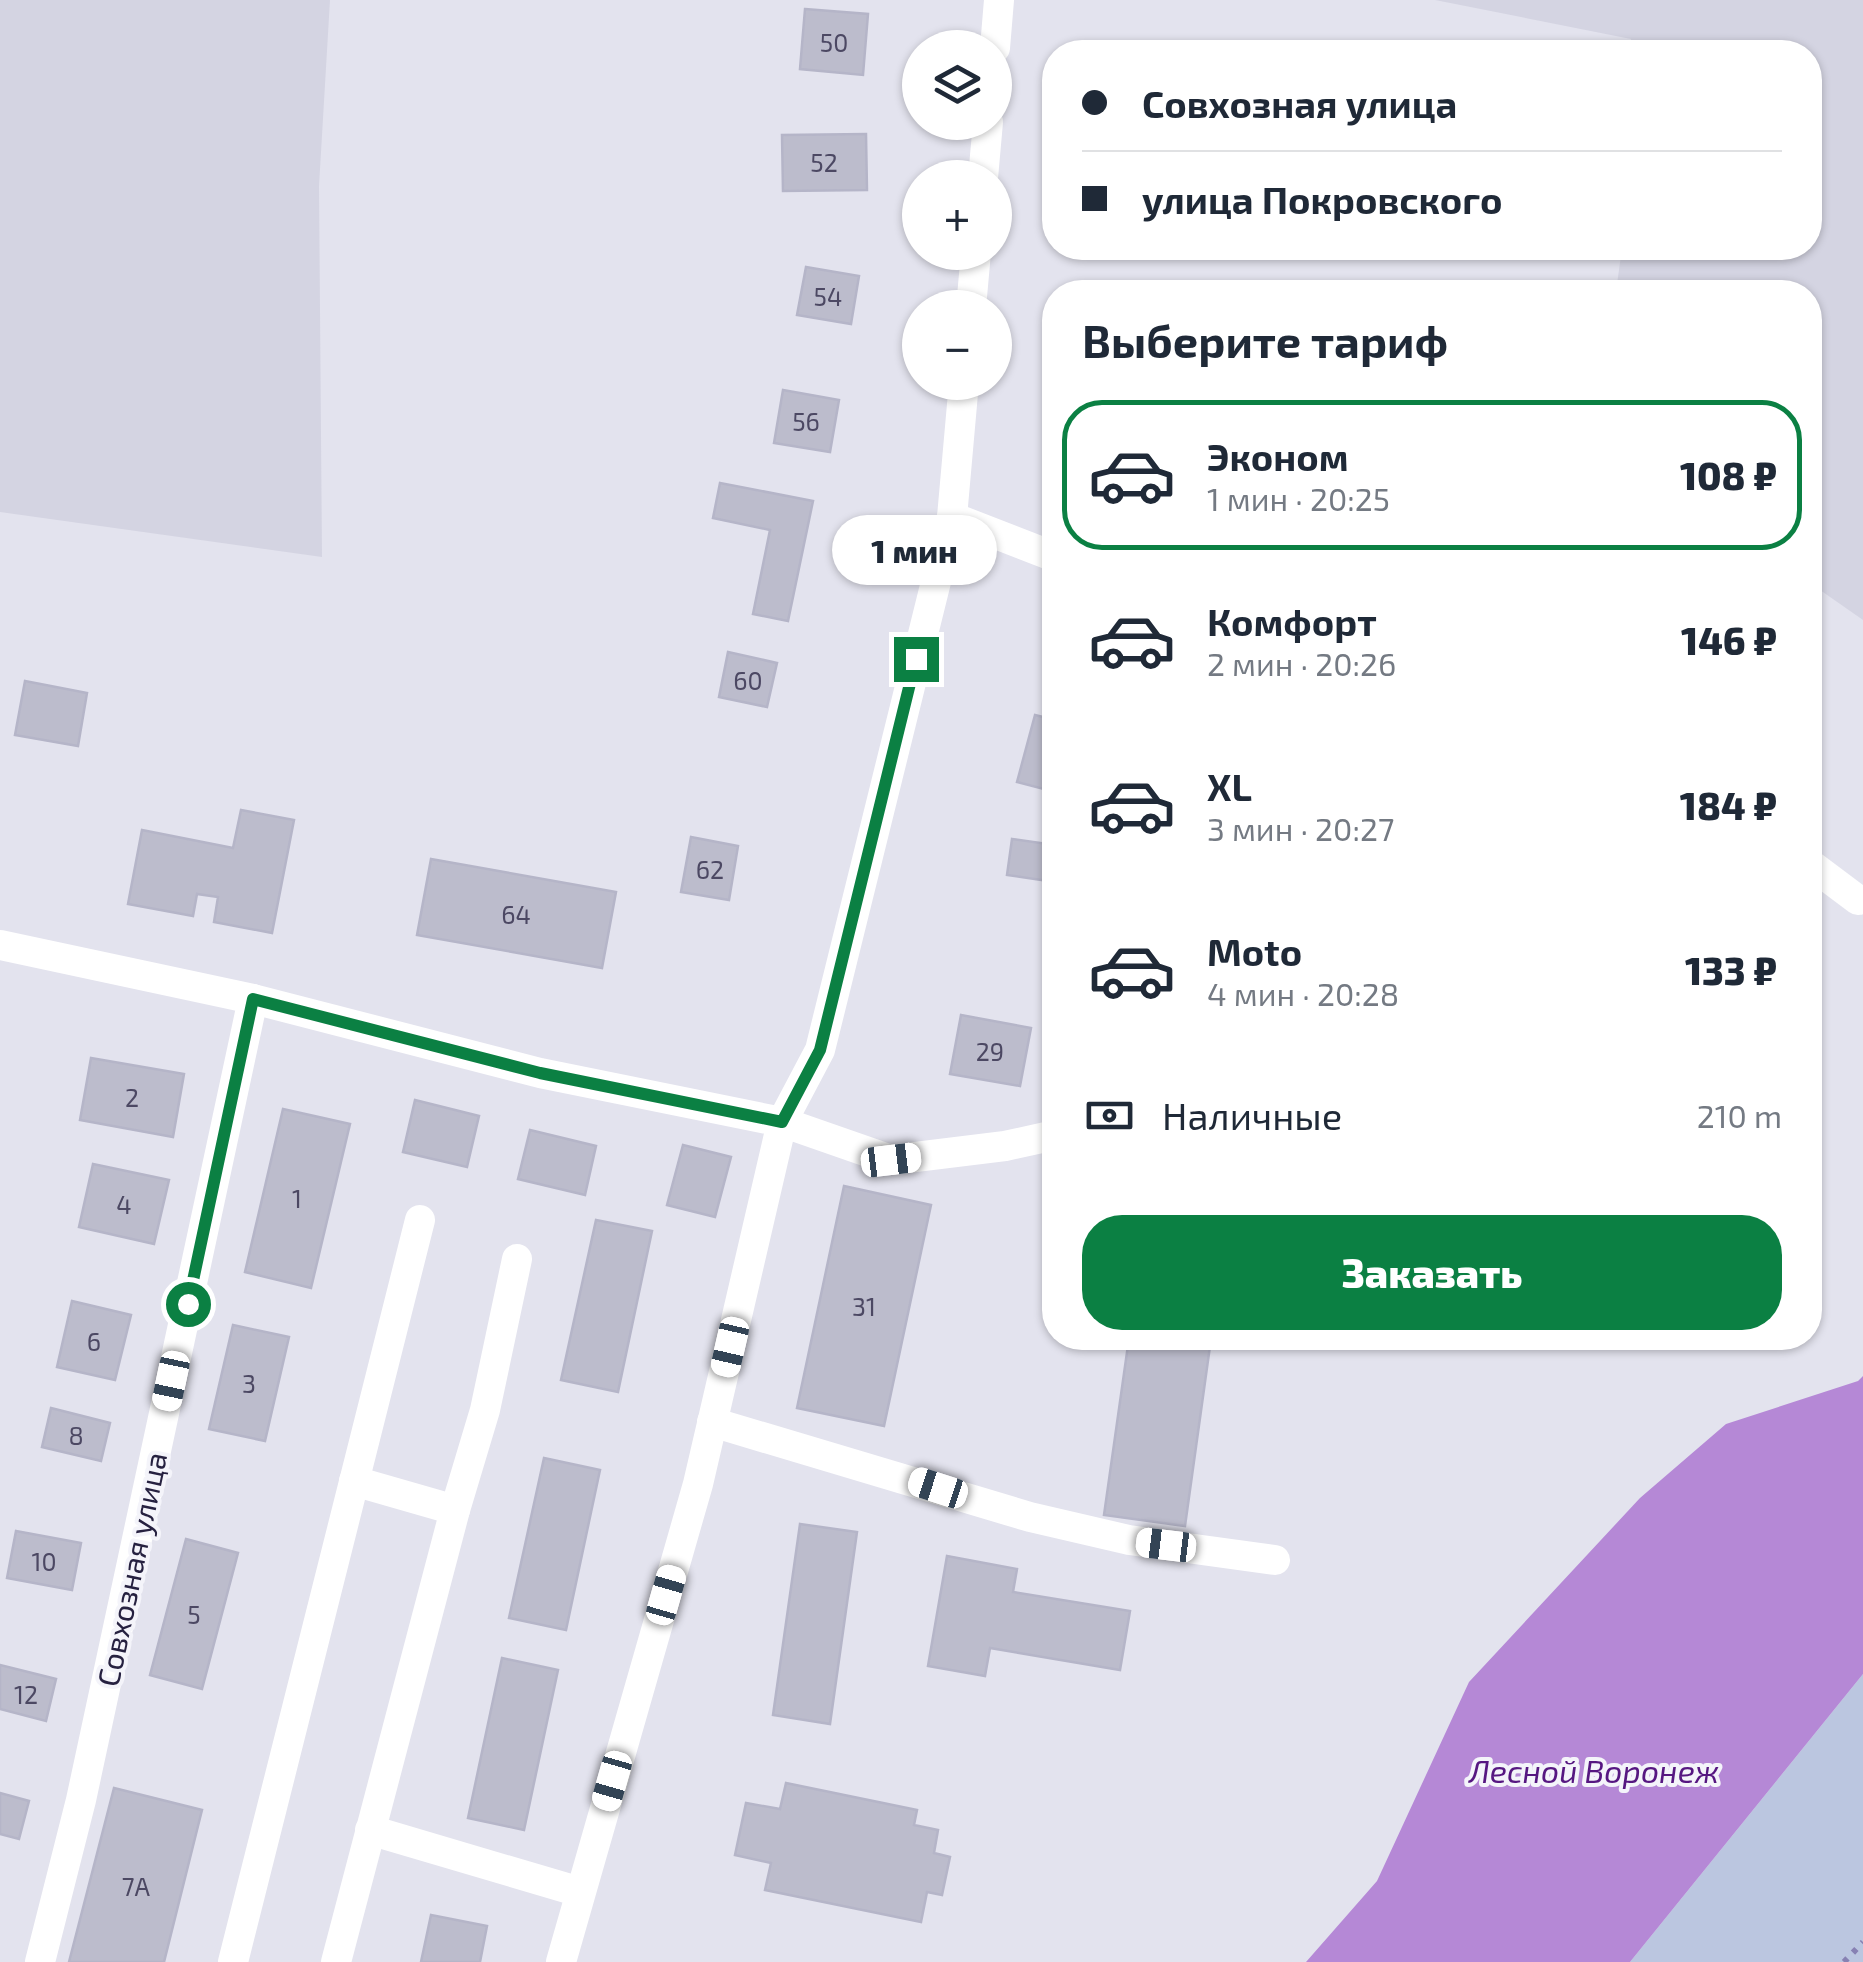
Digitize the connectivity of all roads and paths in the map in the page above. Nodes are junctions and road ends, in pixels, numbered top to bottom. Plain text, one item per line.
1 (999, 0) edge
2 (996, 30) edge
3 (962, 400) edge
4 (952, 516) junction
5 (1042, 552) edge
6 (1822, 873) edge
7 (1858, 900) dead end
8 (0, 944) edge
9 (253, 999) junction
10 (782, 1122) junction
11 (1042, 1138) edge
12 (420, 1220) dead end
13 (517, 1259) dead end
14 (712, 1422) junction
15 (354, 1481) junction
16 (455, 1510) junction
17 (1275, 1560) dead end
18 (370, 1830) junction
19 (580, 1892) junction
20 (1863, 1942) edge
21 (40, 1962) edge
22 (232, 1962) edge
23 (336, 1962) edge
24 (561, 1962) edge
25 (1844, 1962) edge

1 - 2 street
3 - 4 street
4 - 5 street
4 - 10 street
6 - 7 street
8 - 9 street
9 - 10 street
9 - 21 street, Совхозная улица
10 - 11 street
10 - 14 street
12 - 15 street
13 - 16 street
14 - 17 street
14 - 19 street
15 - 16 street
15 - 22 street
16 - 18 street
18 - 19 street
18 - 23 street
19 - 24 street
20 - 25 path

